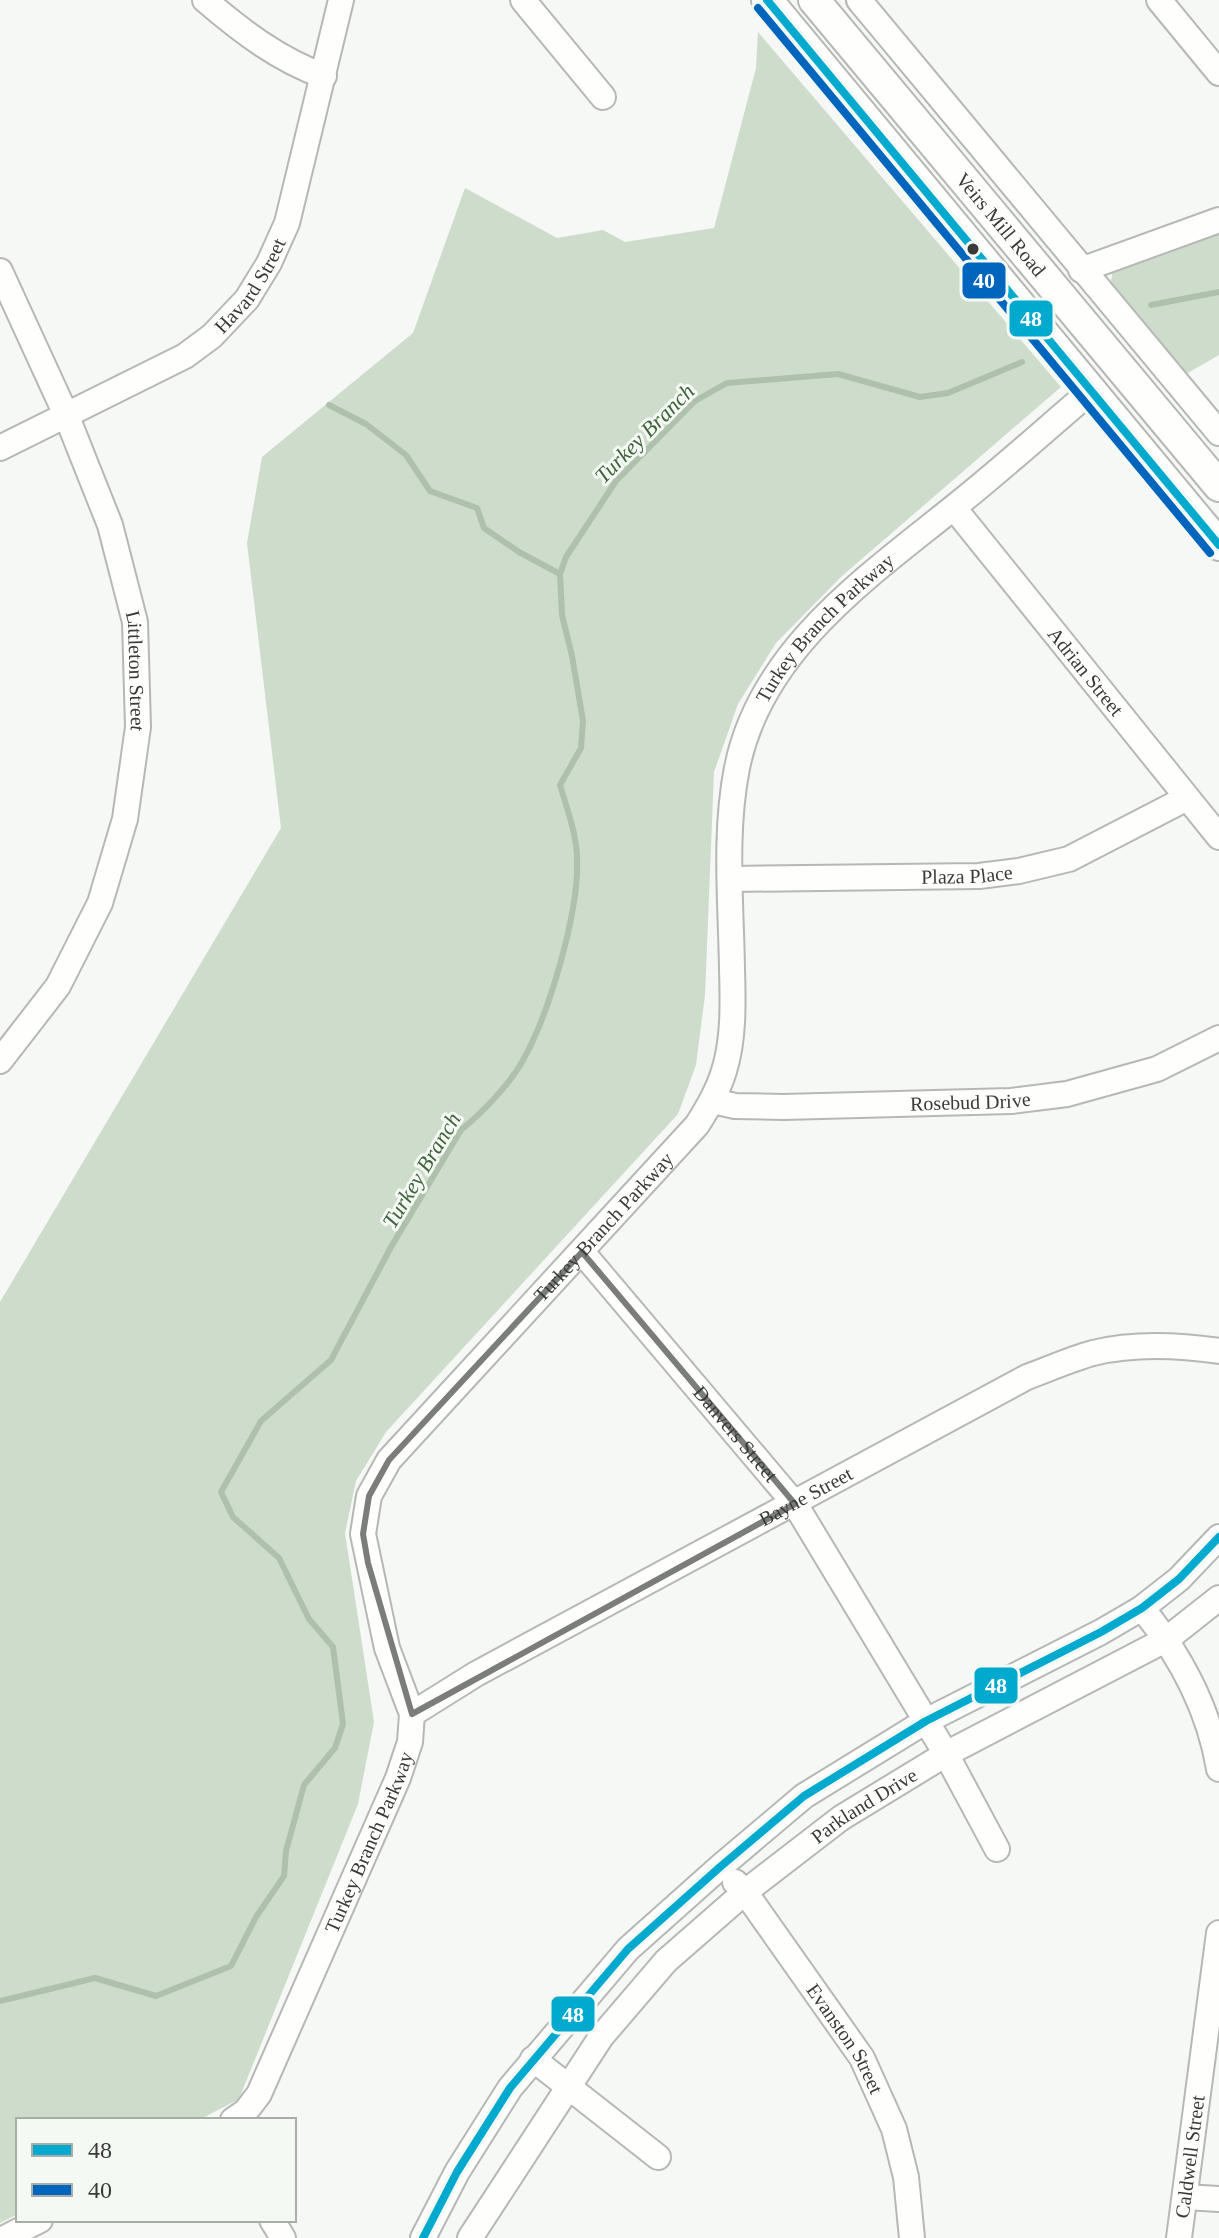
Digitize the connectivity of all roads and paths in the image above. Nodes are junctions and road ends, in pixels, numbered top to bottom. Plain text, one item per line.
1 (205, 0) edge
2 (341, 0) edge
3 (523, 0) edge
4 (767, 0) edge
5 (814, 0) edge
6 (859, 0) edge
7 (1159, 0) edge
8 (1219, 73) edge
9 (324, 76) junction
10 (603, 97) dead end
11 (1219, 220) edge
12 (1081, 270) junction
13 (0, 271) edge
14 (1092, 390) junction
15 (67, 417) junction
16 (1219, 433) edge
17 (0, 448) edge
18 (1219, 486) edge
19 (954, 508) junction
20 (1219, 545) edge
21 (1187, 798) junction
22 (1219, 837) edge
23 (731, 879) junction
24 (1219, 1038) edge
25 (0, 1061) edge
26 (713, 1101) junction
27 (582, 1252) junction
28 (1219, 1351) edge
29 (795, 1504) junction
30 (1219, 1537) edge
31 (1219, 1598) edge
32 (1142, 1608) junction
33 (1167, 1639) junction
34 (412, 1714) junction
35 (926, 1721) junction
36 (946, 1754) junction
37 (1219, 1769) edge
38 (997, 1849) dead end
39 (720, 1867) junction
40 (745, 1892) junction
41 (1219, 1933) edge
42 (533, 2059) junction
43 (566, 2086) junction
44 (236, 2118) edge
45 (658, 2157) dead end
46 (1185, 2197) junction
47 (1219, 2199) edge
48 (36, 2222) edge
49 (5, 2238) edge
50 (423, 2238) edge
51 (470, 2238) edge
52 (912, 2238) edge
53 (1179, 2238) edge

1 - 9 street
2 - 9 street, Havard Street
3 - 10 street
4 - 14 main road, Veirs Mill Road
5 - 18 main road, Veirs Mill Road
6 - 12 street
7 - 8 street
9 - 15 street, Havard Street
11 - 12 street
12 - 16 street
13 - 15 street, Littleton Street
14 - 19 street, Turkey Branch Parkway
14 - 20 main road, Veirs Mill Road
15 - 17 street, Havard Street
15 - 25 street, Littleton Street
19 - 21 street, Adrian Street
19 - 23 street, Turkey Branch Parkway
21 - 22 street, Adrian Street
21 - 23 street, Plaza Place
23 - 26 street, Turkey Branch Parkway
24 - 26 street, Rosebud Drive
26 - 27 street, Turkey Branch Parkway
27 - 29 street, Danvers Street
27 - 34 street, Turkey Branch Parkway
28 - 29 street, Bayne Street
29 - 34 street, Bayne Street
29 - 35 street, Danvers Street
30 - 32 street, Parkland Drive
31 - 33 street, Parkland Drive
32 - 33 street
32 - 35 street, Parkland Drive
33 - 36 street, Parkland Drive
33 - 37 street
34 - 44 street, Turkey Branch Parkway
35 - 36 street, Danvers Street
35 - 39 street, Parkland Drive
36 - 38 street, Danvers Street
36 - 40 street, Parkland Drive
39 - 40 street, Evanston Street
39 - 42 street, Parkland Drive
40 - 43 street, Parkland Drive
40 - 52 street, Evanston Street
41 - 46 street, Caldwell Street
42 - 43 street
42 - 50 street, Parkland Drive
43 - 45 street
43 - 51 street, Parkland Drive
46 - 47 street
46 - 53 street, Caldwell Street
48 - 49 street

